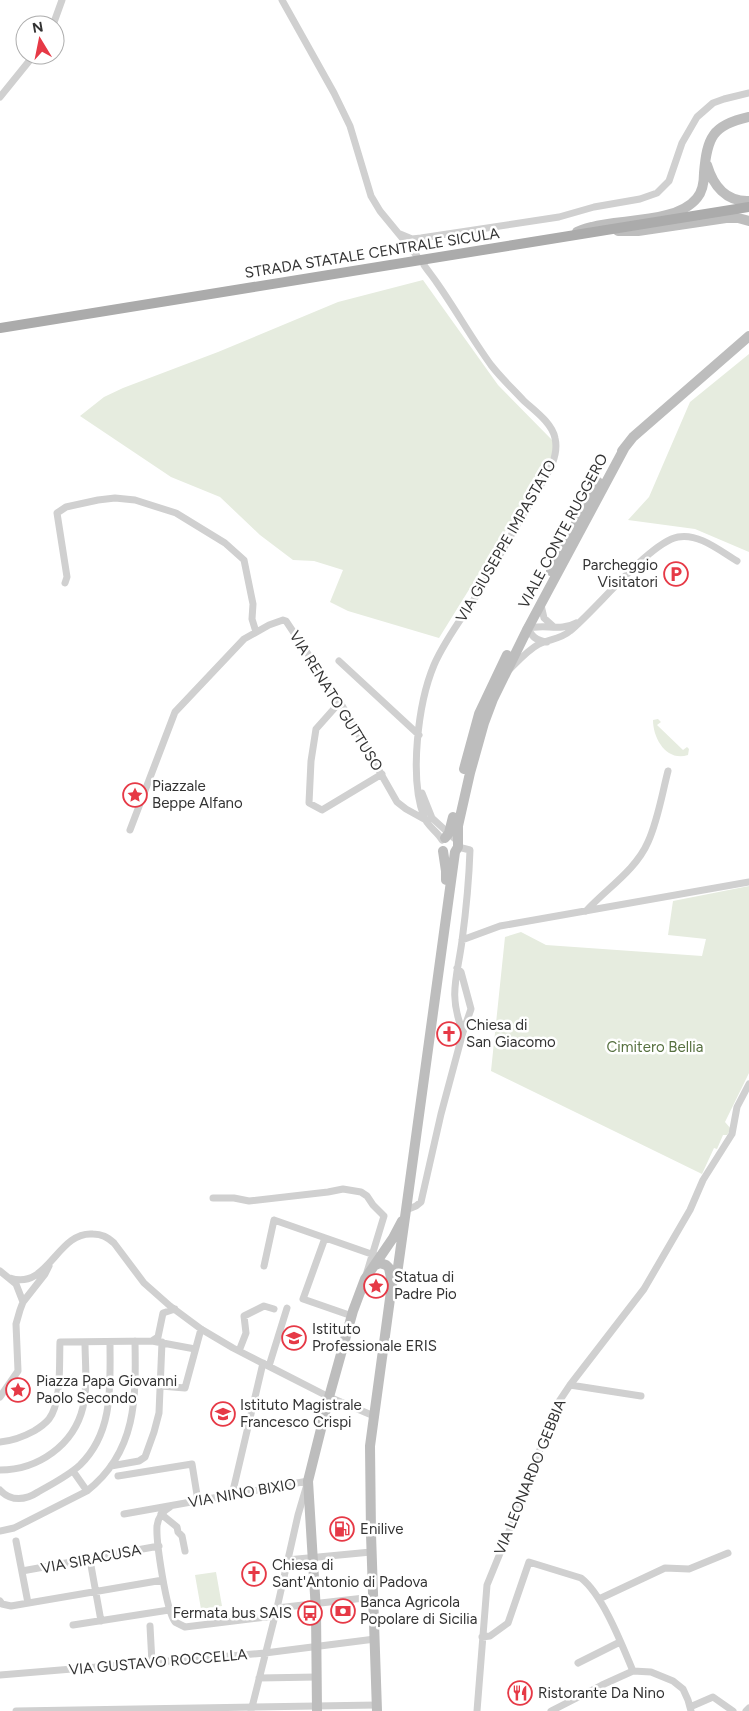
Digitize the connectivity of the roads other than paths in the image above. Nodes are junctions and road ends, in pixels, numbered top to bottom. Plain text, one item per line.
1 (62, 0) edge
2 (282, 0) edge
3 (57, 15) edge
4 (26, 65) edge
5 (749, 93) edge
6 (0, 97) edge
7 (749, 117) edge
8 (706, 159) junction
9 (749, 201) edge
10 (749, 207) edge
11 (749, 221) edge
12 (604, 231) junction
13 (400, 234) junction
14 (563, 237) junction
15 (417, 256) dead end
16 (424, 265) dead end
17 (0, 328) edge
18 (749, 336) edge
19 (625, 447) junction
20 (571, 532) junction
21 (737, 561) dead end
22 (65, 583) dead end
23 (541, 604) junction
24 (583, 619) junction
25 (528, 628) junction
26 (554, 628) junction
27 (256, 632) junction
28 (547, 642) junction
29 (339, 661) dead end
30 (506, 672) junction
31 (492, 684) junction
32 (340, 702) junction
33 (419, 735) junction
34 (668, 771) dead end
35 (382, 774) junction
36 (417, 779) junction
37 (424, 819) junction
38 (130, 830) dead end
39 (450, 843) junction
40 (749, 882) edge
41 (586, 911) junction
42 (462, 940) junction
43 (457, 968) junction
44 (463, 1032) junction
45 (749, 1084) edge
46 (213, 1198) dead end
47 (406, 1212) junction
48 (324, 1238) junction
49 (375, 1259) junction
50 (51, 1261) junction
51 (264, 1266) dead end
52 (0, 1271) edge
53 (10, 1278) junction
54 (392, 1284) junction
55 (23, 1302) junction
56 (287, 1308) dead end
57 (174, 1309) junction
58 (274, 1309) dead end
59 (352, 1316) junction
60 (201, 1329) junction
61 (135, 1341) junction
62 (152, 1341) junction
63 (85, 1342) junction
64 (110, 1342) junction
65 (162, 1342) junction
66 (195, 1349) junction
67 (239, 1351) junction
68 (266, 1365) junction
69 (570, 1385) junction
70 (161, 1386) junction
71 (641, 1396) dead end
72 (0, 1397) edge
73 (329, 1397) junction
74 (374, 1416) junction
75 (0, 1442) edge
76 (111, 1466) junction
77 (0, 1470) edge
78 (73, 1471) junction
79 (118, 1476) dead end
80 (308, 1481) junction
81 (0, 1490) edge
82 (88, 1491) junction
83 (232, 1495) junction
84 (198, 1501) junction
85 (175, 1505) junction
86 (124, 1514) dead end
87 (161, 1514) junction
88 (0, 1531) edge
89 (16, 1541) dead end
90 (159, 1546) junction
91 (371, 1548) junction
92 (185, 1551) dead end
93 (728, 1553) dead end
94 (313, 1554) junction
95 (90, 1560) junction
96 (287, 1560) junction
97 (22, 1571) junction
98 (163, 1580) junction
99 (95, 1592) junction
100 (599, 1599) junction
101 (0, 1601) edge
102 (373, 1601) junction
103 (28, 1603) junction
104 (315, 1608) junction
105 (169, 1610) junction
106 (276, 1612) junction
107 (100, 1621) junction
108 (73, 1625) dead end
109 (150, 1626) dead end
110 (482, 1637) junction
111 (375, 1639) junction
112 (620, 1642) junction
113 (316, 1648) junction
114 (265, 1653) junction
115 (152, 1663) junction
116 (578, 1663) dead end
117 (634, 1672) junction
118 (0, 1675) edge
119 (317, 1677) junction
120 (259, 1678) junction
121 (377, 1708) edge
122 (749, 1708) edge
123 (251, 1709) edge
124 (291, 1709) edge
125 (317, 1709) edge
126 (691, 1709) edge
127 (129, 1710) edge
128 (16, 1711) edge
129 (477, 1711) edge
130 (551, 1711) edge
131 (733, 1711) edge
132 (746, 1711) edge

1 - 3 street
2 - 13 street
4 - 6 street
5 - 13 street
7 - 8 main road
8 - 9 main road
8 - 14 main road
10 - 12 main road, STRADA STATALE CENTRALE SICULA
11 - 12 main road
12 - 14 main road, STRADA STATALE CENTRALE SICULA
13 - 15 street
14 - 17 main road, STRADA STATALE CENTRALE SICULA
16 - 33 street, VIA GIUSEPPE IMPASTATO
18 - 19 main road
19 - 20 main road, VIALE CONTE RUGGERO
19 - 23 main road, VIALE CONTE RUGGERO
20 - 25 street
20 - 31 main road, VIALE CONTE RUGGERO
21 - 24 street
22 - 27 street
23 - 25 main road, VIALE CONTE RUGGERO
23 - 26 street
24 - 26 street
24 - 28 street
25 - 26 street
25 - 28 street
25 - 30 main road, VIALE CONTE RUGGERO
25 - 31 street
27 - 32 street, VIA RENATO GUTTUSO
27 - 38 street, VIA RENATO GUTTUSO
28 - 30 street
29 - 33 street
30 - 39 main road, VIALE CONTE RUGGERO
31 - 39 main road, VIALE CONTE RUGGERO
32 - 35 street, VIA RENATO GUTTUSO
32 - 35 street
33 - 36 street, VIA GIUSEPPE IMPASTATO
34 - 41 street
35 - 37 street, VIA RENATO GUTTUSO
36 - 37 street
36 - 39 street
37 - 39 street
39 - 42 street
39 - 47 main road
40 - 41 street
41 - 42 street
42 - 43 street
43 - 44 street
43 - 44 street
44 - 47 street
45 - 69 street, VIA LEONARDO GEBBIA
46 - 49 street
47 - 49 main road
47 - 54 main road
48 - 49 street
48 - 51 street
48 - 59 street
49 - 54 main road
49 - 59 main road
50 - 53 street
50 - 55 street
50 - 57 street
52 - 53 street
53 - 55 street
54 - 74 main road
55 - 72 street
56 - 68 street
57 - 60 street
57 - 62 street
58 - 67 street
59 - 73 main road
60 - 66 street
60 - 67 street
61 - 62 street
61 - 64 street
61 - 76 street
62 - 65 street
63 - 64 street
63 - 75 street
63 - 77 street
64 - 78 street
65 - 66 street
65 - 70 street
66 - 70 street
67 - 68 street
68 - 73 street
68 - 83 street
69 - 71 street
69 - 110 street, VIA LEONARDO GEBBIA
70 - 76 street
73 - 74 street
73 - 80 main road
74 - 91 main road
76 - 82 street
78 - 81 street
78 - 82 street
79 - 84 street
80 - 83 street, VIA NINO BIXIO
80 - 94 main road
80 - 96 street
82 - 88 street
83 - 84 street, VIA NINO BIXIO
84 - 85 street, VIA NINO BIXIO
85 - 86 street, VIA NINO BIXIO
85 - 87 street
87 - 90 street
87 - 92 street
89 - 97 street
90 - 95 street, VIA SIRACUSA
90 - 98 street
91 - 94 street
91 - 102 main road
93 - 100 street
94 - 96 street
94 - 104 main road
95 - 97 street, VIA SIRACUSA
95 - 99 street
96 - 106 street
97 - 103 street
98 - 99 street
98 - 105 street
99 - 103 street
99 - 107 street
100 - 110 street
100 - 112 street
101 - 103 street
102 - 104 street
102 - 111 main road
104 - 106 street
104 - 113 main road
105 - 106 street
105 - 107 street
106 - 114 street
107 - 108 street
109 - 115 street
110 - 129 street, VIA LEONARDO GEBBIA
111 - 113 street, VIA GUSTAVO ROCCELLA
111 - 121 main road
112 - 116 street
112 - 117 street
113 - 114 street, VIA GUSTAVO ROCCELLA
113 - 119 main road
114 - 115 street, VIA GUSTAVO ROCCELLA
114 - 120 street
115 - 118 street, VIA GUSTAVO ROCCELLA
117 - 126 street
117 - 130 street
119 - 120 street
119 - 125 main road
120 - 123 street
121 - 125 street
122 - 132 street
123 - 124 street
123 - 127 street
124 - 125 street
126 - 131 street
127 - 128 street

